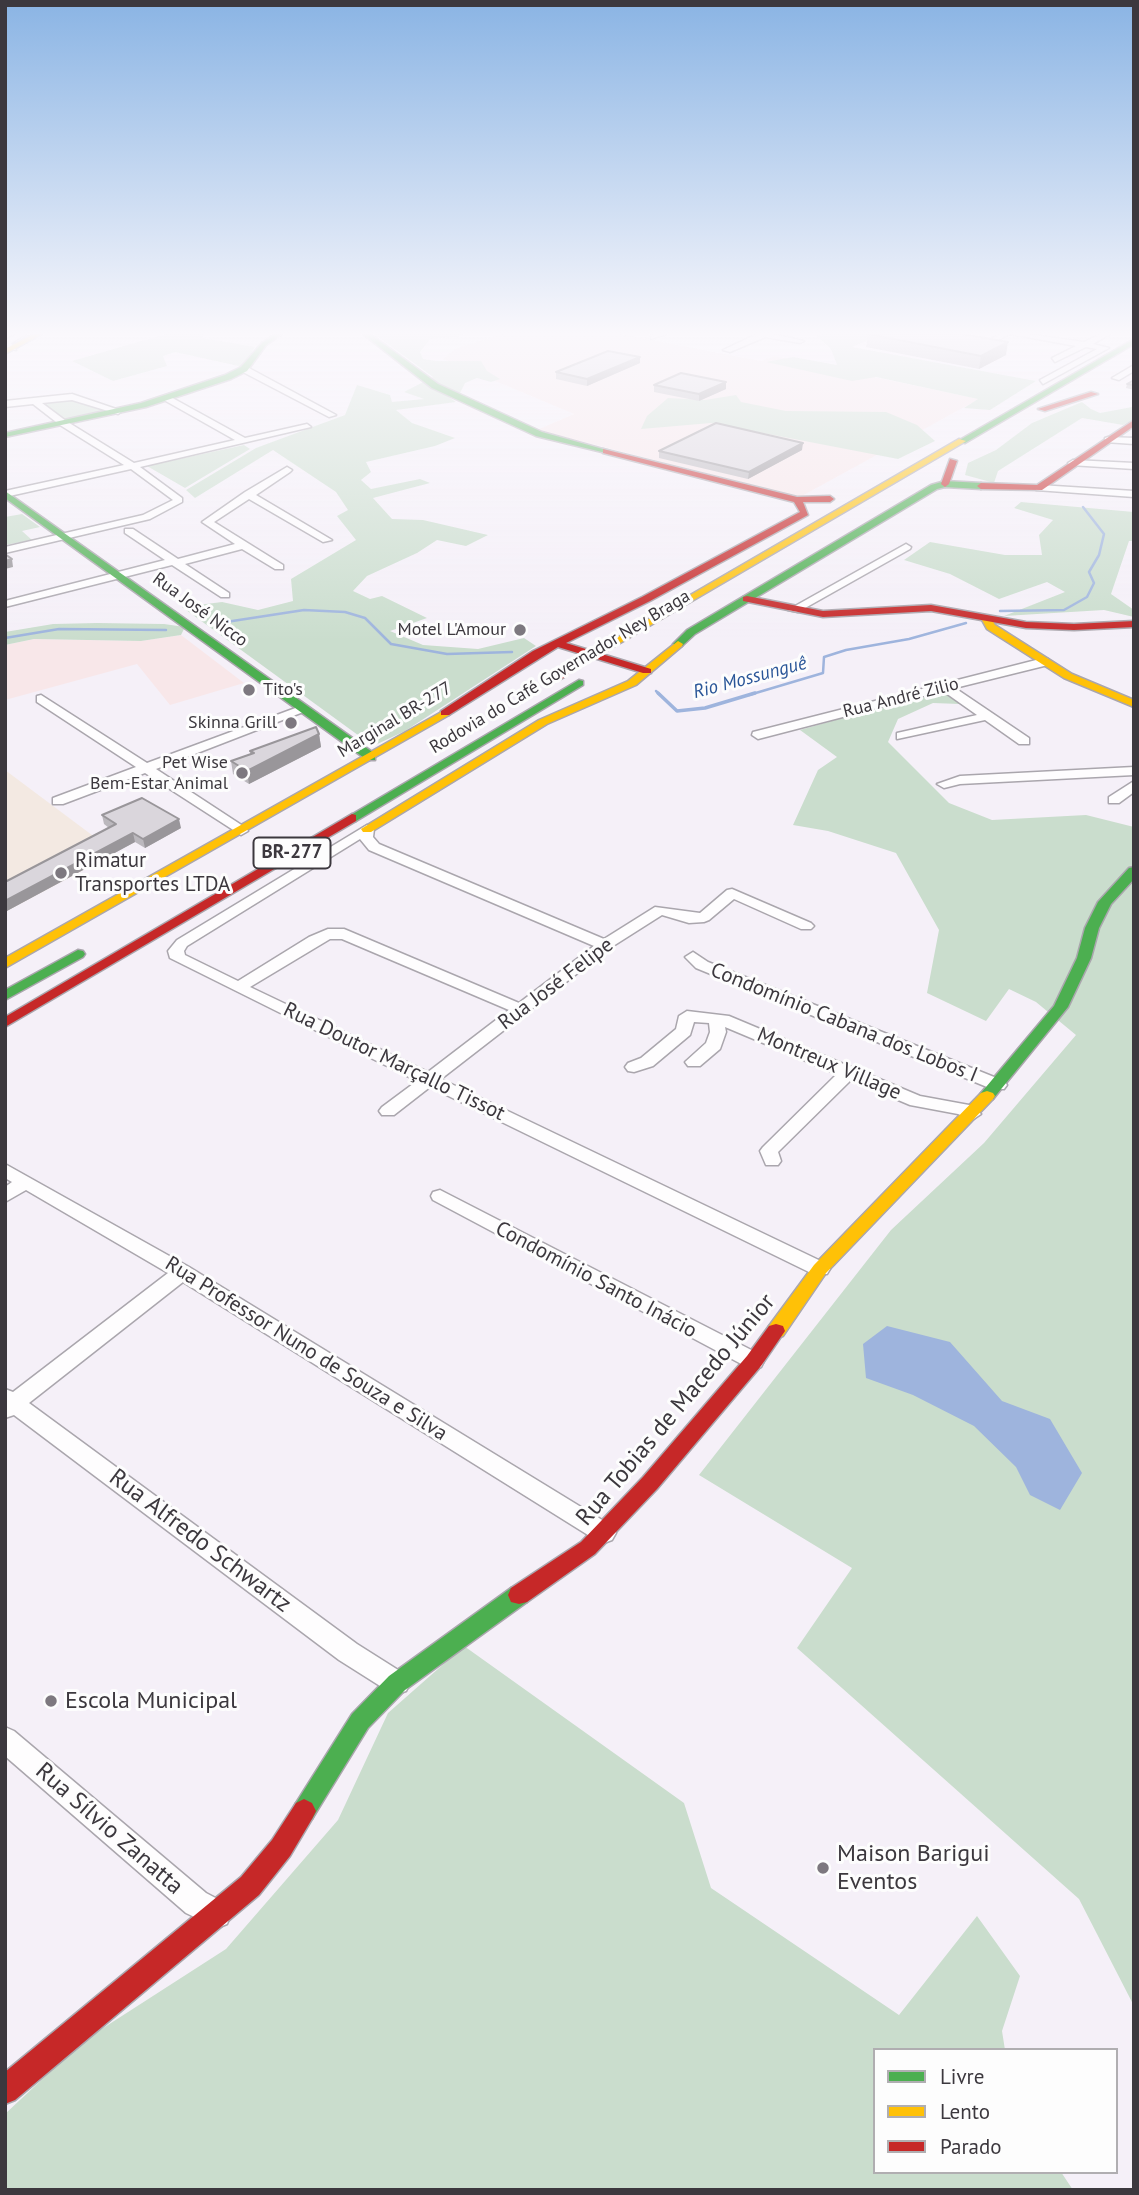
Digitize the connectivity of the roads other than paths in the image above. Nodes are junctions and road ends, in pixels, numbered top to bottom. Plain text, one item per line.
1 (85, 436) edge
2 (235, 436) edge
3 (262, 436) edge
4 (550, 436) edge
5 (970, 436) edge
6 (994, 436) edge
7 (1113, 436) edge
8 (1108, 440) junction
9 (243, 441) junction
10 (1134, 441) edge
11 (1073, 463) junction
12 (133, 466) junction
13 (1134, 466) edge
14 (287, 470) dead end
15 (908, 472) junction
16 (950, 474) junction
17 (1039, 488) junction
18 (5, 494) edge
19 (248, 494) junction
20 (1134, 494) edge
21 (801, 506) junction
22 (129, 531) dead end
23 (64, 536) junction
24 (327, 540) dead end
25 (244, 545) junction
26 (906, 547) dead end
27 (5, 550) edge
28 (172, 560) junction
29 (279, 567) dead end
30 (115, 573) junction
31 (225, 595) dead end
32 (747, 598) junction
33 (5, 604) edge
34 (794, 610) junction
35 (986, 618) junction
36 (1134, 624) edge
37 (668, 630) dead end
38 (556, 643) junction
39 (622, 658) dead end
40 (522, 662) junction
41 (1045, 662) junction
42 (647, 671) junction
43 (554, 677) dead end
44 (632, 683) junction
45 (945, 687) junction
46 (41, 699) dead end
47 (1134, 704) edge
48 (305, 709) junction
49 (988, 716) junction
50 (758, 735) dead end
51 (902, 736) dead end
52 (1024, 741) dead end
53 (371, 757) junction
54 (146, 768) junction
55 (1134, 771) edge
56 (944, 785) dead end
57 (1134, 785) edge
58 (1114, 800) dead end
59 (58, 801) dead end
60 (367, 829) junction
61 (241, 831) junction
62 (294, 852) junction
63 (1134, 871) edge
64 (806, 926) dead end
65 (605, 945) junction
66 (89, 947) dead end
67 (693, 957) dead end
68 (5, 964) edge
69 (239, 987) junction
70 (5, 996) edge
71 (522, 1010) junction
72 (723, 1020) junction
73 (5, 1023) edge
74 (694, 1062) dead end
75 (634, 1067) dead end
76 (848, 1073) junction
77 (431, 1078) junction
78 (998, 1085) junction
79 (388, 1111) dead end
80 (972, 1114) junction
81 (772, 1161) dead end
82 (5, 1170) edge
83 (25, 1182) junction
84 (5, 1196) edge
85 (440, 1196) dead end
86 (820, 1269) junction
87 (182, 1272) junction
88 (754, 1361) junction
89 (8, 1403) edge
90 (604, 1533) junction
91 (397, 1684) junction
92 (5, 1739) edge
93 (217, 1914) junction
94 (5, 2091) edge

1 - 12 street
2 - 9 street
3 - 9 street
4 - 21 main road
5 - 15 main road, Rodovia do Café Governador Ney Braga
6 - 16 main road, Rodovia do Café Governador Ney Braga
7 - 8 main road
8 - 10 street
8 - 11 main road
9 - 12 street
11 - 13 street
11 - 17 main road
12 - 18 street
12 - 23 street
14 - 19 street
15 - 21 main road, Marginal BR-277
15 - 43 main road, Rodovia do Café Governador Ney Braga
16 - 17 main road
16 - 32 main road
16 - 37 main road, Rodovia do Café Governador Ney Braga
17 - 20 street
18 - 23 main road, Rua José Nicco
19 - 24 street
19 - 25 street
21 - 38 main road, Marginal BR-277
22 - 28 street
23 - 27 street
23 - 30 main road, Rua José Nicco
25 - 28 street
25 - 29 street
26 - 34 street
28 - 30 street
28 - 31 street
30 - 33 street
30 - 48 main road, Rua José Nicco
32 - 34 main road
32 - 42 main road
34 - 35 main road
35 - 36 main road
35 - 41 main road
38 - 40 main road, Marginal BR-277
38 - 42 main road
39 - 62 main road, Rodovia do Café Governador Ney Braga / BR-277
40 - 44 main road
40 - 53 main road, Marginal BR-277
41 - 45 street, Rua André Zilio
41 - 47 main road
42 - 44 main road
44 - 60 main road
45 - 49 street
45 - 50 street, Rua André Zilio
46 - 54 street
48 - 53 main road, Rua José Nicco
48 - 54 street
49 - 51 street
49 - 52 street
53 - 61 main road, Marginal BR-277
54 - 59 street
54 - 61 street
55 - 56 street
57 - 58 street
60 - 62 main road
60 - 65 street
60 - 69 street, Rua Doutor Marçallo Tissot
61 - 68 main road, Marginal BR-277
62 - 73 main road, Rodovia do Café Governador Ney Braga / BR-277
63 - 78 main road, Rua Tobias de Macedo Júnior
64 - 65 street, Rua José Felipe
65 - 71 street, Rua José Felipe
66 - 70 main road
67 - 78 street, Condomínio Cabana dos Lobos I
69 - 71 street
69 - 77 street, Rua Doutor Marçallo Tissot
71 - 77 street, Rua José Felipe
72 - 74 street
72 - 75 street, Montreux Village
72 - 76 street, Montreux Village
76 - 80 street, Montreux Village
76 - 81 street
77 - 79 street, Rua José Felipe
77 - 86 street, Rua Doutor Marçallo Tissot
78 - 80 main road, Rua Tobias de Macedo Júnior
80 - 86 main road, Rua Tobias de Macedo Júnior
82 - 83 street, Rua Professor Nuno de Souza e Silva
83 - 84 street
83 - 87 street, Rua Professor Nuno de Souza e Silva
85 - 88 street, Condomínio Santo Inácio
86 - 88 main road, Rua Tobias de Macedo Júnior
87 - 89 street
87 - 90 street, Rua Professor Nuno de Souza e Silva
88 - 90 main road, Rua Tobias de Macedo Júnior
89 - 91 street, Rua Alfredo Schwartz
90 - 91 main road, Rua Tobias de Macedo Júnior
91 - 93 main road, Rua Tobias de Macedo Júnior
92 - 93 street, Rua Sílvio Zanatta
93 - 94 main road, Rua Tobias de Macedo Júnior

